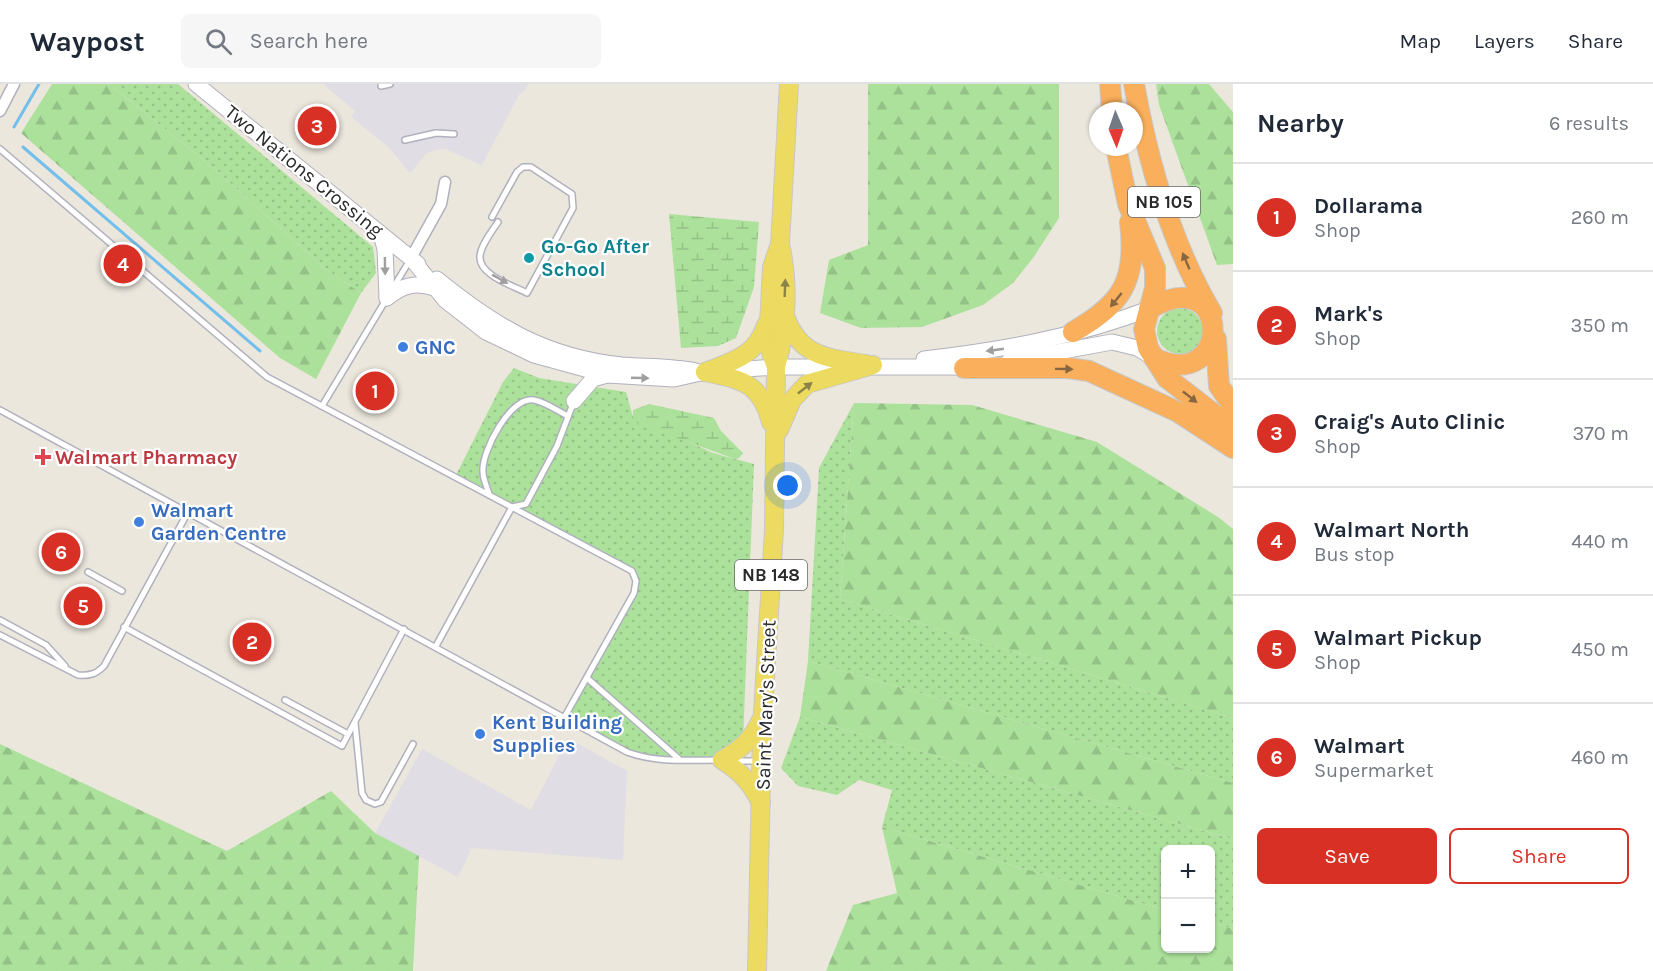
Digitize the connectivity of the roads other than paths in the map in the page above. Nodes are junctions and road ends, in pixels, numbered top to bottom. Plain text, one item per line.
1 (14, 84) edge
2 (196, 84) edge
3 (390, 84) edge
4 (789, 84) edge
5 (1110, 84) edge
6 (1134, 84) edge
7 (381, 86) dead end
8 (1111, 102) edge
9 (0, 111) edge
10 (454, 134) dead end
11 (405, 140) dead end
12 (0, 150) edge
13 (1118, 156) edge
14 (445, 182) dead end
15 (1128, 204) junction
16 (492, 217) dead end
17 (498, 222) dead end
18 (381, 234) junction
19 (411, 258) junction
20 (435, 288) junction
21 (387, 298) junction
22 (1149, 309) junction
23 (1212, 313) junction
24 (777, 314) junction
25 (1072, 332) junction
26 (1216, 335) junction
27 (1154, 358) junction
28 (563, 364) junction
29 (873, 365) junction
30 (776, 367) junction
31 (964, 368) junction
32 (705, 372) junction
33 (607, 375) junction
34 (574, 401) junction
35 (322, 406) junction
36 (1233, 406) edge
37 (0, 410) edge
38 (568, 416) junction
39 (1233, 429) edge
40 (776, 437) junction
41 (1233, 448) edge
42 (490, 495) junction
43 (512, 507) junction
44 (188, 512) junction
45 (88, 572) dead end
46 (122, 591) dead end
47 (0, 621) edge
48 (124, 627) junction
49 (404, 629) junction
50 (0, 635) edge
51 (436, 646) junction
52 (68, 670) junction
53 (587, 678) junction
54 (285, 700) dead end
55 (764, 713) junction
56 (564, 718) junction
57 (354, 721) junction
58 (348, 734) junction
59 (413, 744) dead end
60 (679, 759) junction
61 (722, 760) junction
62 (763, 761) junction
63 (762, 804) junction
64 (757, 971) edge

1 - 9 street
2 - 18 main road, Two Nations Crossing
3 - 7 lane
4 - 24 main road, Saint Mary's Street / NB 148
5 - 8 highway
23 -> 6 highway, NB 105
10 - 11 lane
12 - 35 lane
13 - 15 highway, NB 105
14 - 19 street
15 - 22 highway, NB 105
15 -> 25 highway
17 -> 16 lane
18 - 19 main road, Two Nations Crossing
18 -> 21 main road
19 - 20 main road, Two Nations Crossing
19 - 21 lane
19 - 32 main road, Two Nations Crossing
20 - 21 main road
20 - 28 main road, Two Nations Crossing
21 - 35 lane
22 - 23 highway
22 - 25 main road, Two Nations Crossing
22 - 27 highway
23 - 26 highway
24 - 29 main road
24 - 30 main road, Saint Mary's Street / NB 148
24 - 32 main road
25 -> 29 main road, Two Nations Crossing
26 - 27 highway
26 - 36 highway
27 - 31 main road, Two Nations Crossing
27 -> 39 highway
28 - 33 main road, Two Nations Crossing
28 - 34 main road
29 - 30 main road, Two Nations Crossing
29 - 31 main road, Two Nations Crossing
40 -> 29 main road
30 - 32 main road, Two Nations Crossing
30 - 40 main road, Saint Mary's Street / NB 148
31 -> 41 highway
33 -> 32 main road, Two Nations Crossing
32 - 40 main road
33 - 34 main road
34 - 38 lane
35 - 42 lane
37 - 44 lane
38 - 42 lane
38 - 43 lane
40 - 55 main road, Saint Mary's Street / NB 148
42 - 43 lane
43 - 51 lane
43 - 53 lane
44 - 48 lane
44 - 49 lane
45 - 46 lane
47 - 52 lane
48 - 52 lane
48 - 58 lane
49 - 51 lane
49 - 57 lane
50 - 52 lane
51 - 56 lane
53 - 56 lane
53 - 60 lane
54 - 58 lane
55 - 61 main road
55 - 62 main road, Saint Mary's Street / NB 148
56 - 60 lane
57 - 58 lane
57 - 59 lane
60 - 61 lane
61 - 62 lane
61 - 63 main road
62 - 63 main road, Saint Mary's Street / NB 148
63 - 64 main road, Saint Mary's Street / NB 148

